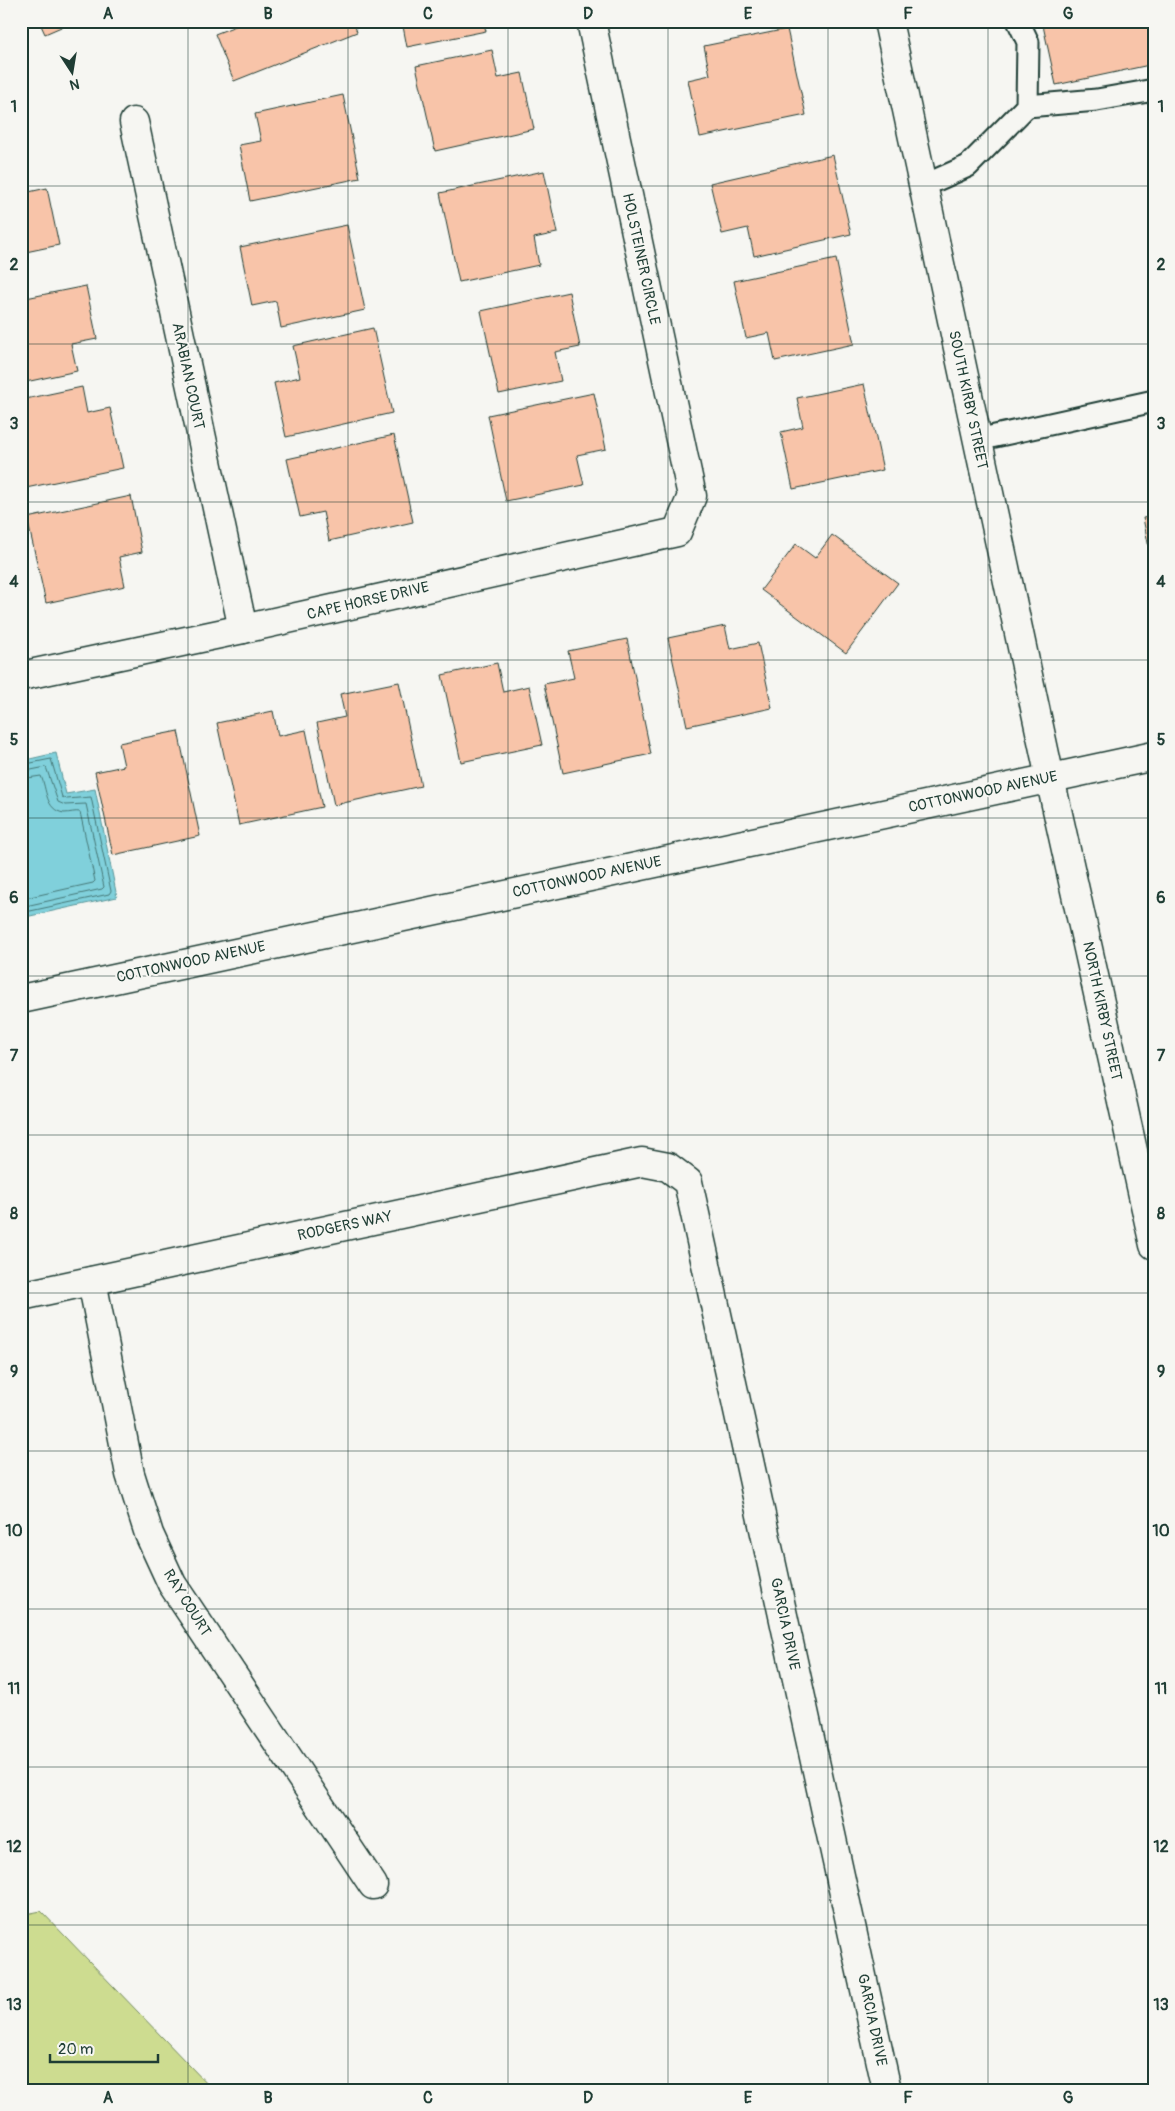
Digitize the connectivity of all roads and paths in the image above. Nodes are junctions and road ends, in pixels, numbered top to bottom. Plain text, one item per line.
1 (591, 21) edge
2 (888, 21) edge
3 (1018, 21) edge
4 (1154, 90) edge
5 (1027, 106) junction
6 (134, 122) dead end
7 (923, 186) junction
8 (1154, 401) edge
9 (977, 440) junction
10 (692, 496) joint
11 (243, 630) junction
12 (21, 676) edge
13 (1154, 756) edge
14 (1050, 778) junction
15 (21, 999) edge
16 (668, 1167) joint
17 (1154, 1245) edge
18 (92, 1281) junction
19 (21, 1296) edge
20 (374, 1885) dead end
21 (887, 2090) edge

1 - 10 street, HOLSTEINER CIRCLE
2 - 7 street, SOUTH KIRBY STREET
3 - 5 lane
4 - 5 lane
5 - 7 lane
6 - 11 street, ARABIAN COURT
7 - 9 street, SOUTH KIRBY STREET
8 - 9 lane
9 - 14 street, SOUTH KIRBY STREET
10 - 11 street, CAPE HORSE DRIVE
11 - 12 street, CAPE HORSE DRIVE
13 - 14 street, COTTONWOOD AVENUE
14 - 15 street, COTTONWOOD AVENUE
14 - 17 street, NORTH KIRBY STREET
16 - 18 street, RODGERS WAY
16 - 21 street, GARCIA DRIVE
18 - 19 street, RODGERS WAY
18 - 20 street, RAY COURT

